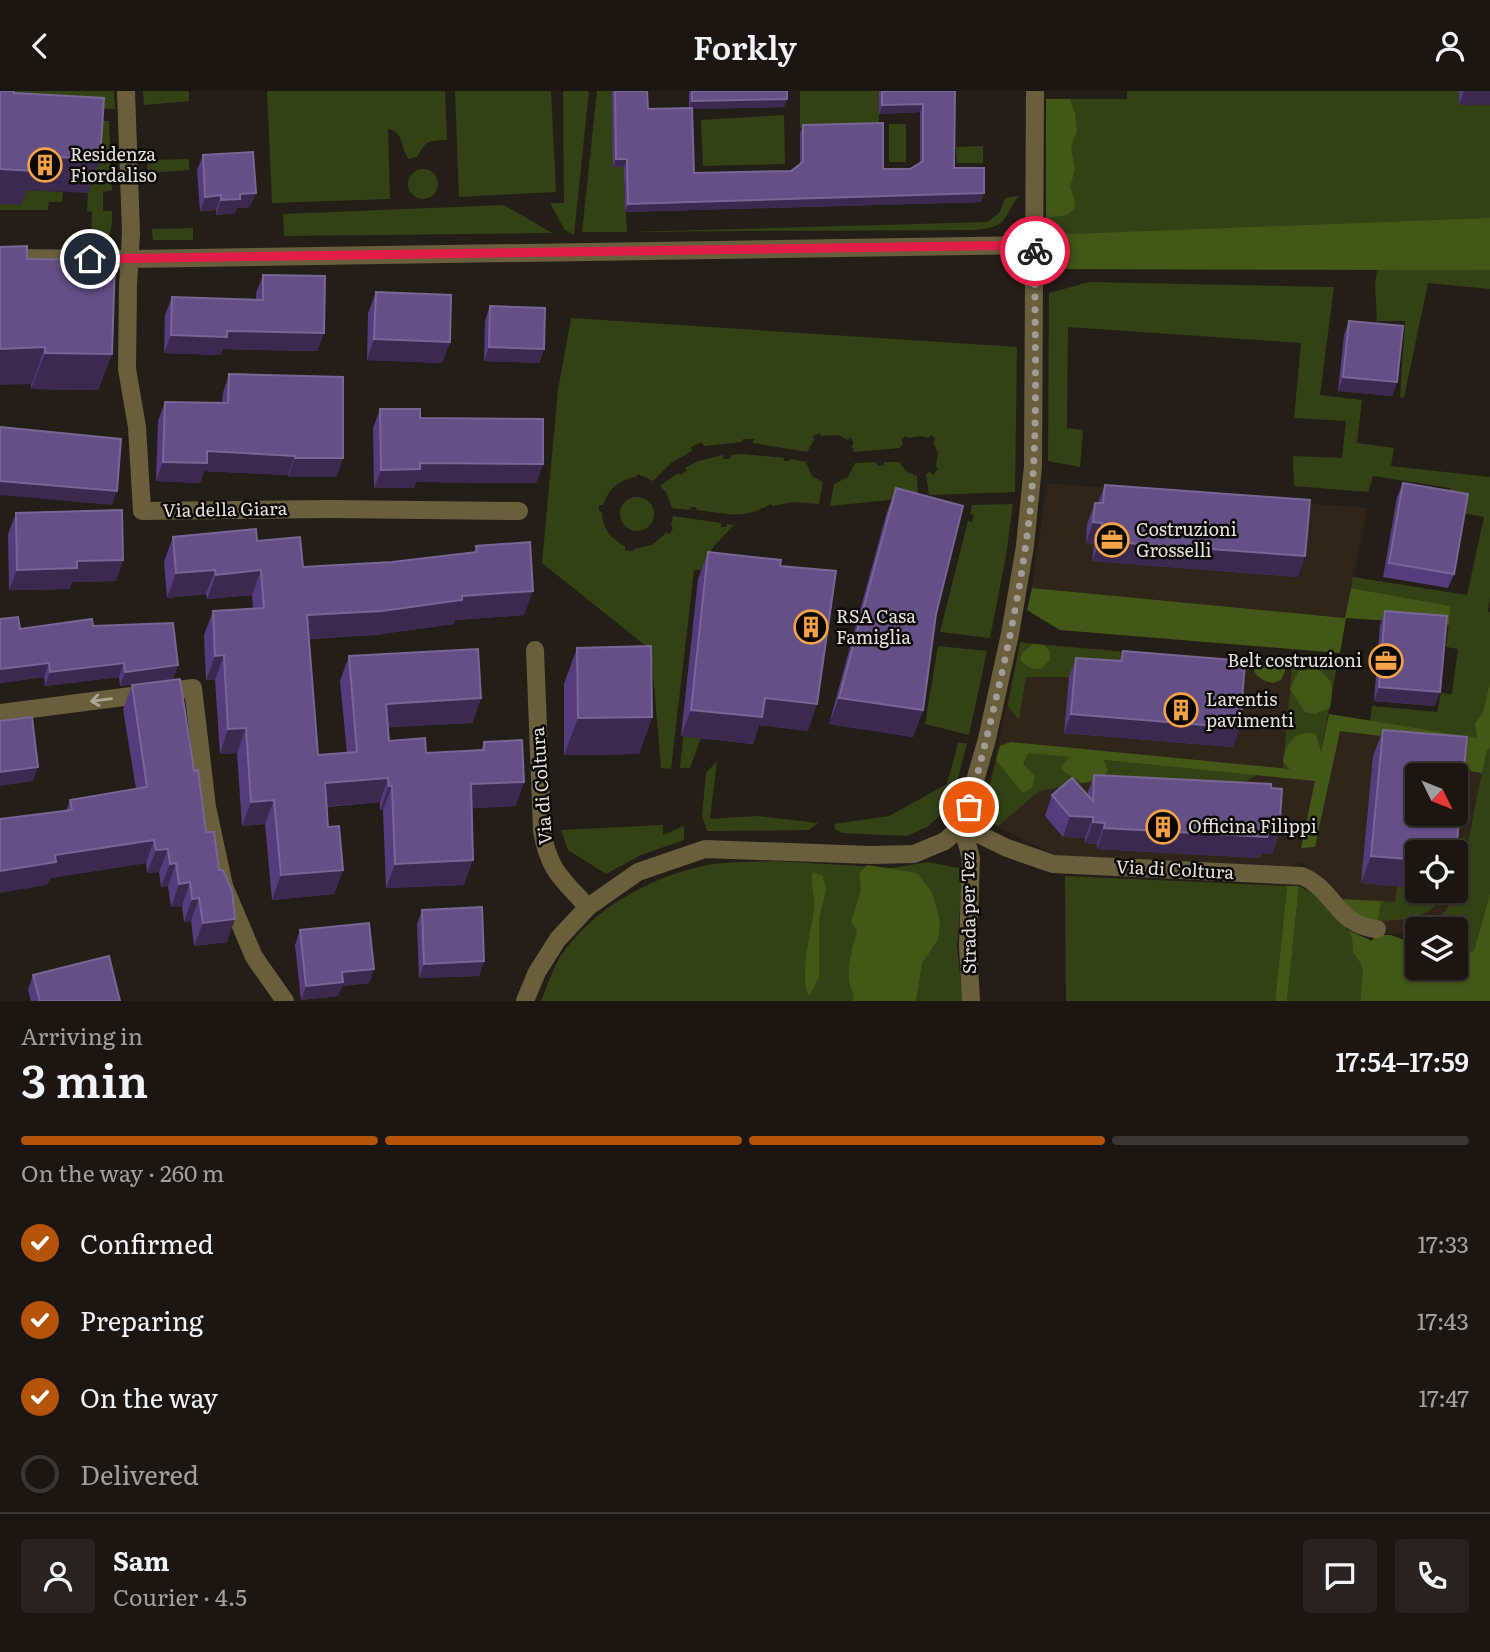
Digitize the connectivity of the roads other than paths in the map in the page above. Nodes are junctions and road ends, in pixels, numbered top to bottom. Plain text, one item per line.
1 (126, 91) edge
2 (1035, 91) edge
3 (1035, 245) junction
4 (0, 258) edge
5 (130, 259) junction
6 (519, 511) dead end
7 (535, 650) dead end
8 (0, 713) edge
9 (962, 826) junction
10 (588, 907) junction
11 (1377, 929) dead end
12 (285, 1001) edge
13 (525, 1001) edge
14 (971, 1001) edge

1 - 5 street, Via della Giara
2 - 3 street
3 - 5 street
3 - 9 street
4 - 5 street
5 - 6 street, Via della Giara
7 - 10 street, Via di Coltura
12 -> 8 street
9 - 10 street
9 - 11 street, Via di Coltura
9 - 14 street, Strada per Tez
10 - 13 street

